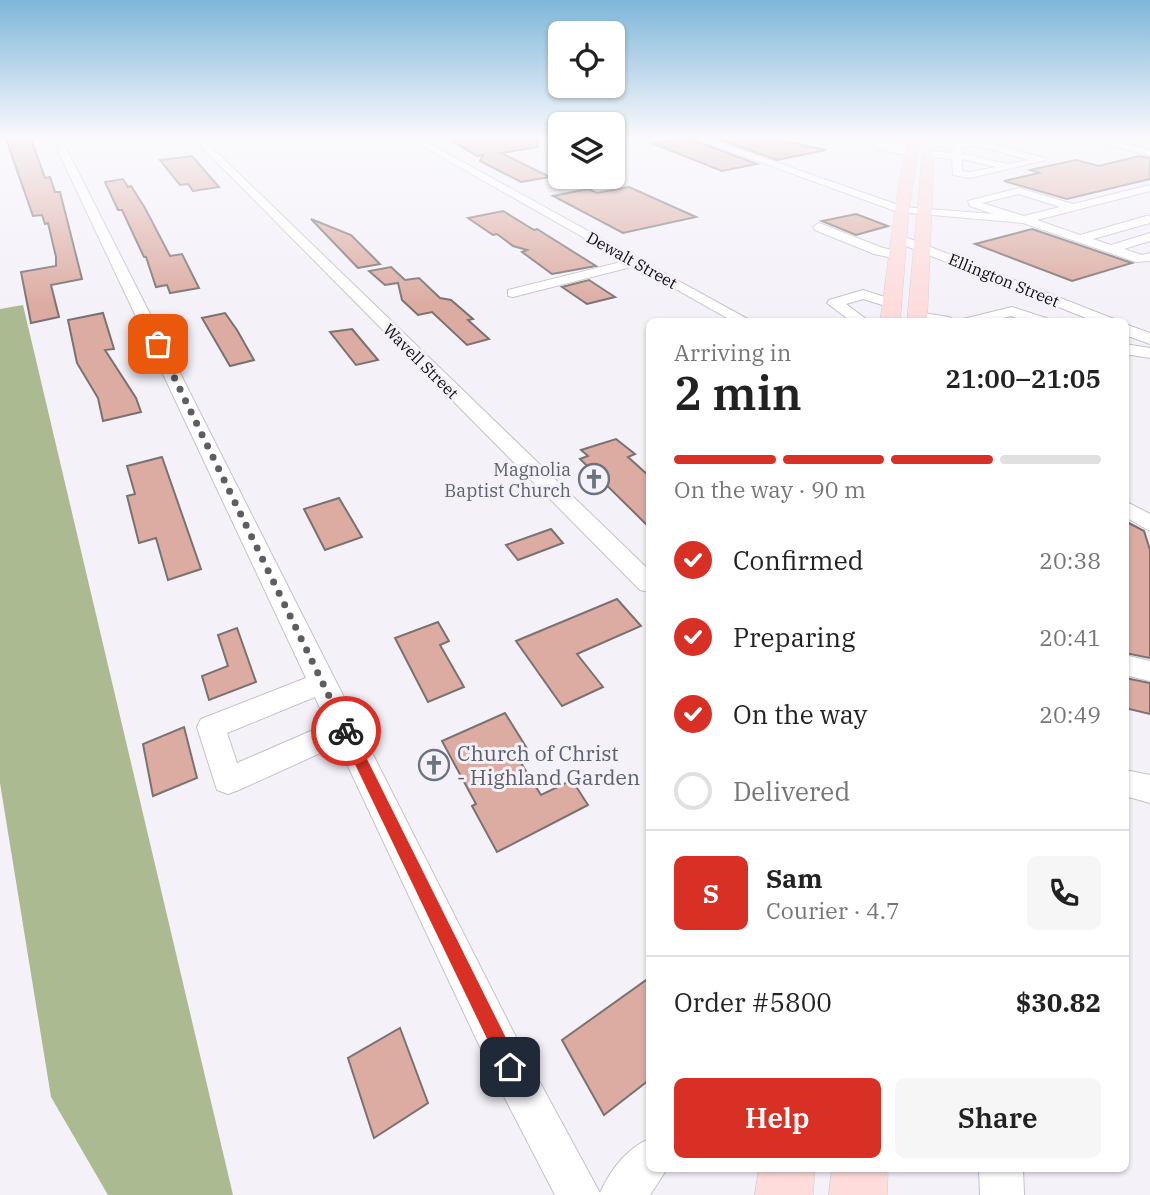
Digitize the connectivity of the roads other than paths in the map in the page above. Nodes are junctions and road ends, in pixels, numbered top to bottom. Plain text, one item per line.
1 (82, 192) edge
2 (252, 192) edge
3 (509, 192) edge
4 (850, 192) edge
5 (905, 192) edge
6 (927, 192) edge
7 (1016, 192) edge
8 (1021, 192) edge
9 (1139, 192) edge
10 (1044, 199) junction
11 (1150, 201) edge
12 (1079, 206) junction
13 (902, 210) junction
14 (995, 211) junction
15 (926, 212) junction
16 (1118, 212) junction
17 (1024, 220) junction
18 (1074, 222) dead end
19 (1147, 222) edge
20 (820, 227) dead end
21 (1050, 229) junction
22 (1150, 237) edge
23 (1079, 239) junction
24 (921, 246) junction
25 (899, 247) junction
26 (1110, 249) junction
27 (1150, 257) edge
28 (636, 262) junction
29 (513, 293) dead end
30 (891, 313) edge
31 (738, 318) edge
32 (857, 318) edge
33 (917, 318) edge
34 (994, 318) edge
35 (1034, 318) edge
36 (1092, 318) edge
37 (1129, 331) edge
38 (1150, 339) edge
39 (1129, 350) edge
40 (1150, 353) edge
41 (1129, 510) edge
42 (1150, 524) edge
43 (646, 581) edge
44 (1129, 666) edge
45 (1150, 671) edge
46 (323, 681) junction
47 (345, 729) junction
48 (1129, 784) edge
49 (1150, 789) edge
50 (646, 1165) edge
51 (787, 1172) edge
52 (860, 1172) edge
53 (1001, 1172) edge
54 (579, 1195) edge
55 (622, 1195) edge
56 (784, 1195) edge
57 (859, 1195) edge
58 (1002, 1195) edge

1 - 46 street
2 - 43 street, Wavell Street
3 - 28 street, Dewalt Street
4 - 13 street
5 - 13 main road
6 - 15 main road
7 - 14 street
8 - 10 street
9 - 12 street
10 - 12 street
10 - 14 street
11 - 16 street
12 - 16 street
12 - 17 street
13 - 15 street
13 - 25 main road
14 - 17 street
15 - 17 street
15 - 24 main road
16 - 19 street
17 - 21 street
18 - 21 street
19 - 23 street
20 - 25 street, Ellington Street
21 - 23 street
22 - 26 street
23 - 26 street
24 - 25 street, Ellington Street
24 - 33 main road
24 - 36 street, Ellington Street
25 - 30 main road
26 - 27 street
28 - 29 street
28 - 31 street, Dewalt Street
30 - 32 street
34 - 35 street
37 - 38 street
39 - 40 street
41 - 42 street
44 - 45 street
46 - 47 street
46 - 47 street
47 - 54 street
48 - 49 street
50 - 55 street
51 - 56 main road
52 - 57 main road
53 - 58 street

